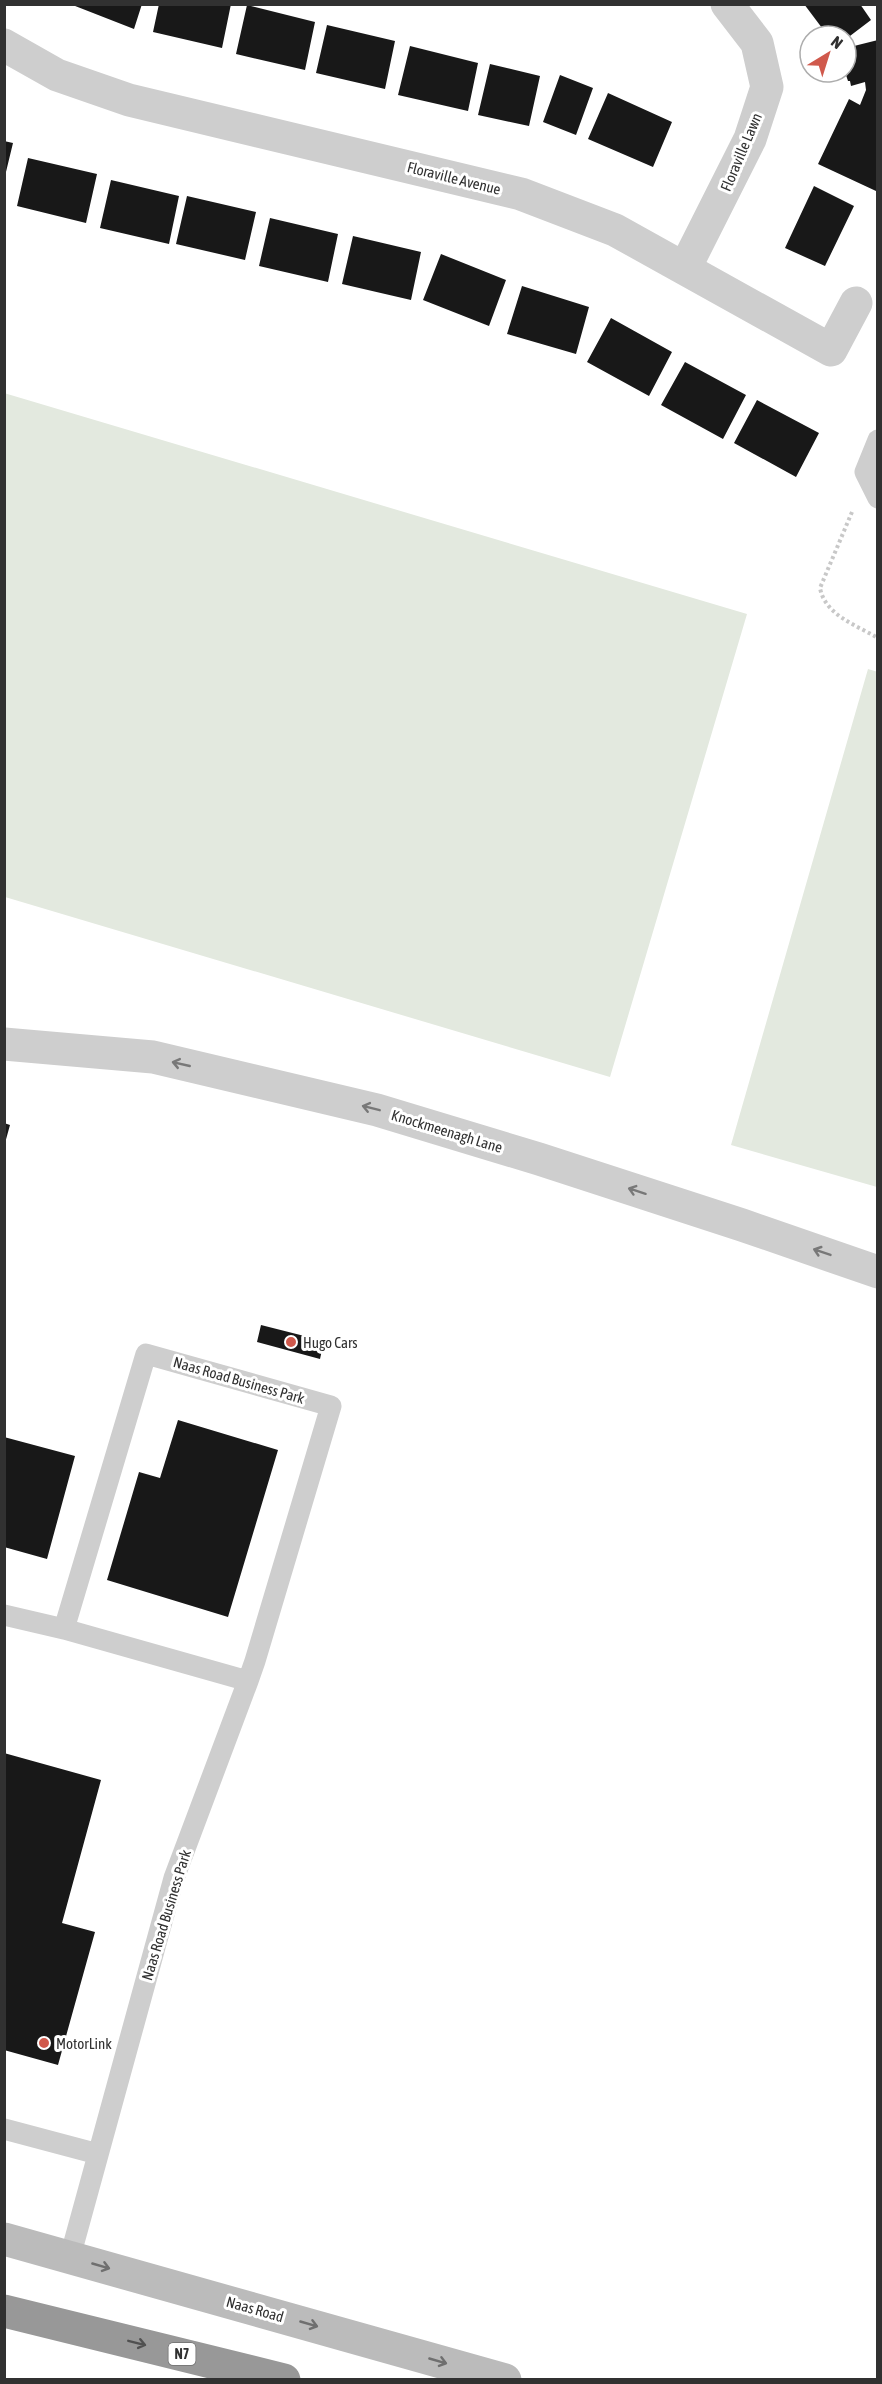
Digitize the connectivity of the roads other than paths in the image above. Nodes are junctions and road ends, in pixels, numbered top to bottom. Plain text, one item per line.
1 (727, 4) edge
2 (4, 45) edge
3 (685, 268) junction
4 (856, 303) dead end
5 (878, 440) edge
6 (878, 498) edge
7 (4, 1044) edge
8 (878, 1272) edge
9 (4, 1615) edge
10 (64, 1629) junction
11 (248, 1681) junction
12 (4, 2129) edge
13 (98, 2154) junction
14 (4, 2239) edge
15 (70, 2257) junction
16 (4, 2304) edge
17 (4, 2311) edge
18 (81, 2329) junction
19 (284, 2379) edge
20 (505, 2379) edge

1 - 3 street, Floraville Lawn
2 - 3 street, Floraville Avenue
3 - 4 street, Floraville Avenue
5 - 6 lane
8 -> 7 street, Knockmeenagh Lane
9 - 10 lane
10 - 11 lane
10 - 11 lane, Naas Road Business Park
11 - 13 lane, Naas Road Business Park
12 - 13 lane
13 - 15 lane, Naas Road Business Park
14 - 15 main road, Naas Road
15 -> 20 main road, Naas Road
16 - 18 highway, N7
17 - 18 highway, N7
18 -> 19 highway, N7

